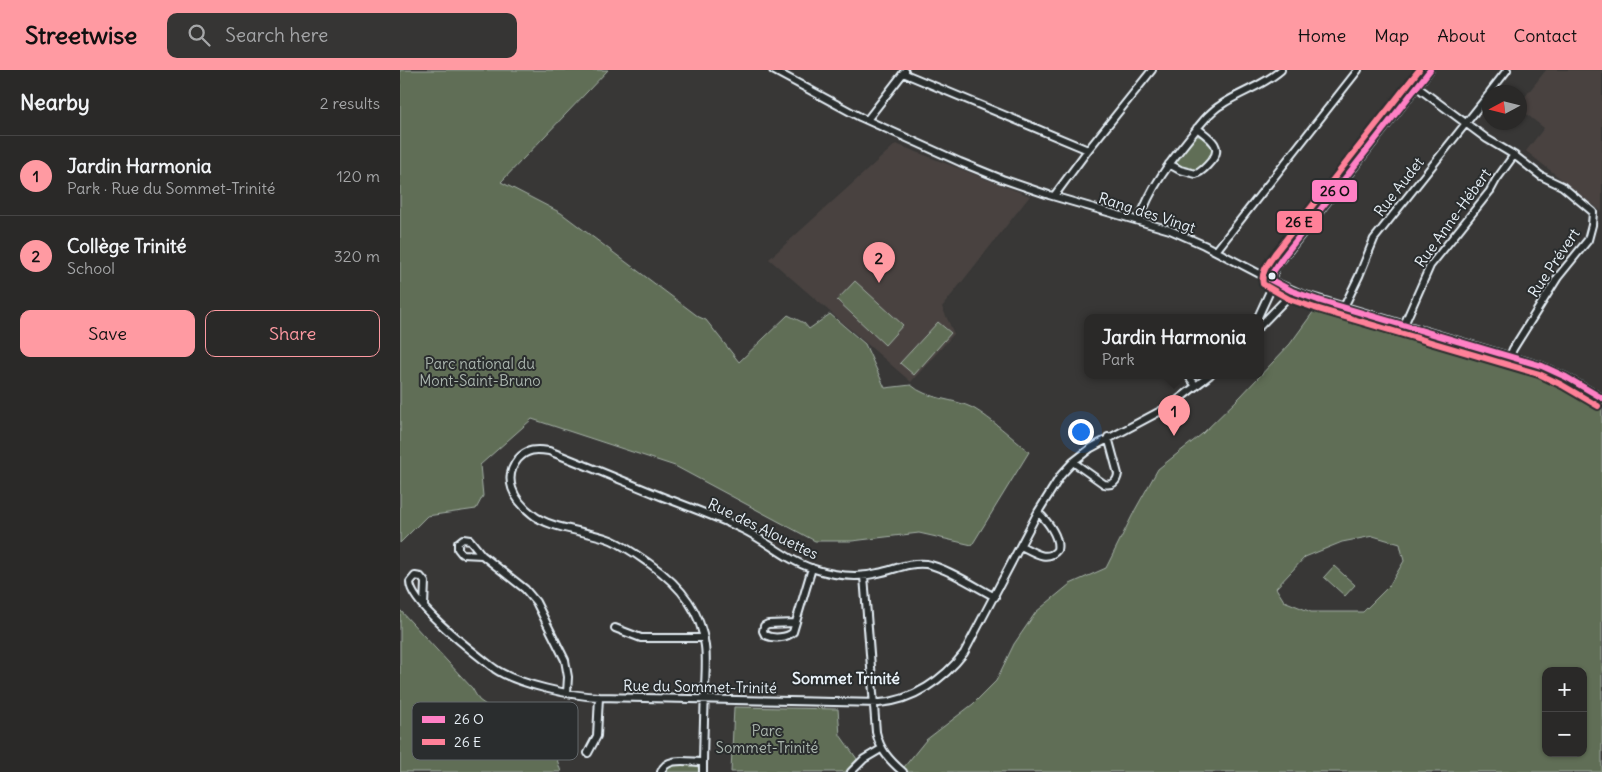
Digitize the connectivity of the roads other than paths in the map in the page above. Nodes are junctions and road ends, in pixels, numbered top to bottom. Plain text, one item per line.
1 (773, 70) edge
2 (1152, 70) edge
3 (1281, 70) edge
4 (1358, 70) edge
5 (1430, 70) edge
6 (1507, 70) edge
7 (904, 71) edge
8 (1496, 85) edge
9 (1417, 87) junction
10 (1482, 103) edge
11 (867, 120) junction
12 (1465, 124) junction
13 (1197, 128) junction
14 (1088, 150) junction
15 (1514, 155) junction
16 (1169, 164) junction
17 (1054, 196) junction
18 (1139, 221) junction
19 (1216, 251) junction
20 (1270, 280) junction
21 (1292, 290) junction
22 (1344, 308) junction
23 (1259, 314) edge
24 (1264, 322) edge
25 (1404, 325) junction
26 (1510, 356) junction
27 (1191, 379) edge
28 (1205, 379) edge
29 (1196, 386) junction
30 (1602, 398) edge
31 (1108, 438) junction
32 (1073, 462) junction
33 (1038, 512) junction
34 (1021, 546) junction
35 (482, 555) dead end
36 (812, 568) junction
37 (864, 576) junction
38 (994, 597) junction
39 (424, 606) dead end
40 (795, 623) junction
41 (615, 628) dead end
42 (704, 638) junction
43 (567, 693) junction
44 (599, 697) junction
45 (704, 699) junction
46 (874, 703) junction
47 (881, 749) junction
48 (588, 753) dead end
49 (703, 762) junction
50 (661, 772) edge
51 (703, 772) edge
52 (851, 772) edge
53 (903, 772) edge

1 - 11 street, Rang des Vingt
2 - 14 street
3 - 13 street
4 - 19 street
5 - 9 street
6 - 8 street, Rue Audet
7 - 11 street
7 - 14 street
9 - 12 street, Rue Prévert
9 - 20 street
10 - 12 street, Rue Audet
11 - 17 street, Rang des Vingt
12 - 15 street, Rue Prévert
12 - 22 street, Rue Audet
13 - 16 street
13 - 16 street
14 - 17 street
15 - 25 street, Rue Anne-Hébert
15 - 26 street, Rue Prévert
16 - 18 street
17 - 18 street, Rang des Vingt
18 - 19 street, Rang des Vingt
19 - 20 street, Rang des Vingt
20 - 21 street, Rang des Vingt
20 - 23 street
21 - 22 street, Rang des Vingt
21 - 24 street
22 - 25 street, Rang des Vingt
25 - 26 street, Rang des Vingt
26 - 30 street, Rang des Vingt
27 - 29 street
28 - 29 street, Rue du Sommet-Trinité
29 - 31 street, Rue du Sommet-Trinité
31 - 32 street, Rue du Sommet-Trinité
31 - 32 street
32 - 33 street, Rue du Sommet-Trinité
33 - 34 street, Rue du Sommet-Trinité
33 - 34 street
34 - 38 street, Rue du Sommet-Trinité
35 - 43 street
36 - 37 street, Rue des Alouettes
36 - 40 street
36 - 42 street, Rue des Alouettes
37 - 38 street, Rue des Alouettes
37 - 46 street
38 - 46 street, Rue du Sommet-Trinité
39 - 43 street, Rue du Sommet-Trinité
40 - 40 street
41 - 42 street
42 - 45 street
43 - 44 street, Rue du Sommet-Trinité
44 - 45 street, Rue du Sommet-Trinité
44 - 48 street
45 - 46 street, Rue du Sommet-Trinité
45 - 49 street
46 - 47 street
47 - 52 street
47 - 53 street
49 - 50 street
49 - 51 street

